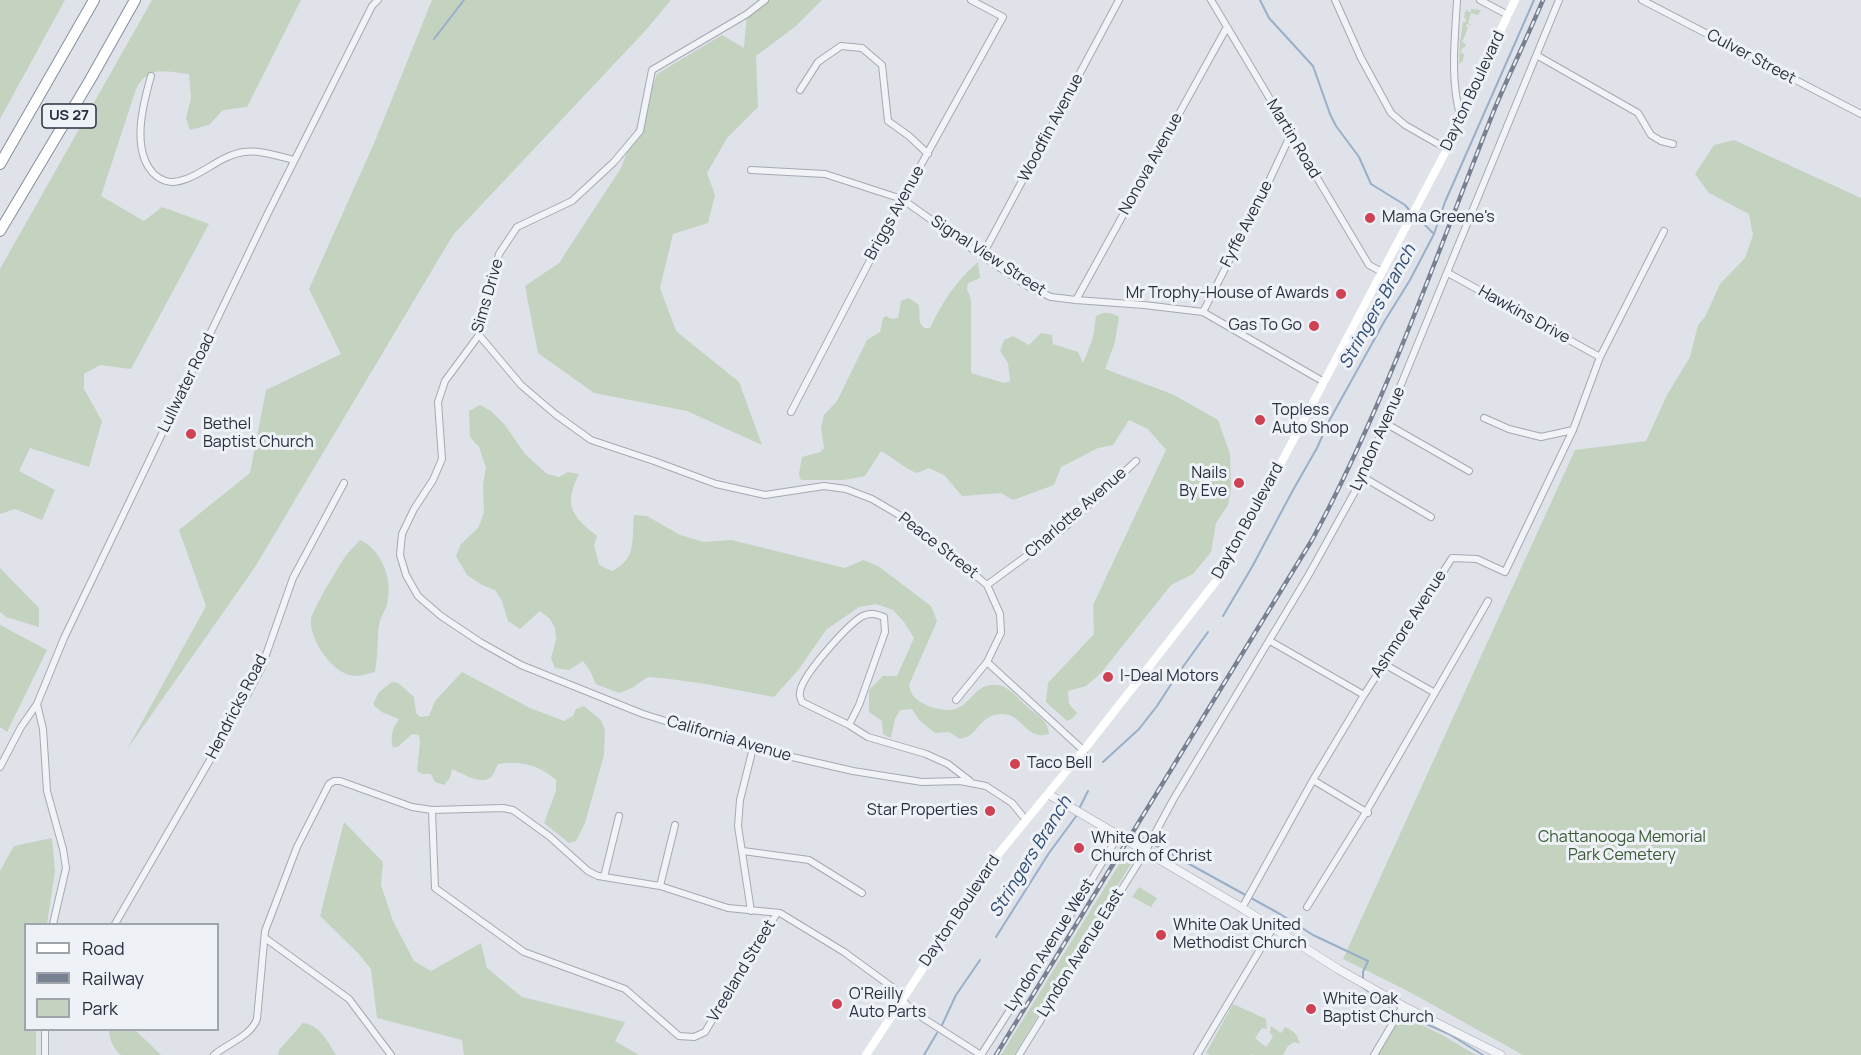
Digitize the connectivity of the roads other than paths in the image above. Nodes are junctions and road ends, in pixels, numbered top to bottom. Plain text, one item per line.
1 (94, 0) edge
2 (135, 0) edge
3 (378, 0) edge
4 (765, 0) edge
5 (971, 0) edge
6 (1119, 0) edge
7 (1210, 0) edge
8 (1335, 0) edge
9 (1457, 0) edge
10 (1480, 0) edge
11 (1515, 0) edge
12 (1559, 0) edge
13 (1642, 0) edge
14 (1508, 15) junction
15 (1227, 27) junction
16 (1538, 56) junction
17 (151, 76) dead end
18 (800, 90) dead end
19 (1861, 114) edge
20 (1460, 116) junction
21 (1290, 136) junction
22 (1673, 144) dead end
23 (1447, 149) junction
24 (928, 154) junction
25 (294, 160) junction
26 (0, 164) edge
27 (751, 170) dead end
28 (902, 199) junction
29 (0, 231) edge
30 (1664, 231) dead end
31 (982, 256) junction
32 (1382, 272) junction
33 (1448, 273) junction
34 (1076, 300) junction
35 (1203, 312) junction
36 (479, 335) junction
37 (1600, 357) junction
38 (1324, 382) junction
39 (791, 412) dead end
40 (1484, 418) dead end
41 (1386, 423) junction
42 (1573, 430) junction
43 (1136, 462) dead end
44 (1470, 471) dead end
45 (1363, 477) junction
46 (344, 483) dead end
47 (1431, 517) dead end
48 (987, 585) junction
49 (1488, 601) dead end
50 (441, 616) joint
51 (1270, 641) junction
52 (987, 662) junction
53 (1384, 664) junction
54 (1435, 693) junction
55 (1364, 695) junction
56 (956, 700) dead end
57 (38, 704) junction
58 (849, 725) junction
59 (753, 748) junction
60 (1083, 751) junction
61 (0, 767) edge
62 (1313, 780) junction
63 (970, 782) junction
64 (1048, 794) junction
65 (432, 810) junction
66 (1367, 813) junction
67 (619, 816) dead end
68 (1026, 820) junction
69 (675, 825) dead end
70 (1119, 835) junction
71 (743, 851) junction
72 (1145, 852) junction
73 (604, 877) junction
74 (660, 886) junction
75 (862, 893) dead end
76 (1307, 907) dead end
77 (1242, 909) junction
78 (751, 911) junction
79 (777, 912) junction
80 (53, 923) edge
81 (116, 923) edge
82 (1273, 928) junction
83 (264, 938) junction
84 (902, 998) junction
85 (1403, 1006) junction
86 (45, 1031) edge
87 (45, 1055) edge
88 (214, 1055) edge
89 (391, 1055) edge
90 (866, 1055) edge
91 (981, 1055) edge
92 (1019, 1055) edge
93 (1197, 1055) edge
94 (1374, 1055) edge
95 (1501, 1055) edge

1 - 26 highway, US 27
2 - 29 highway, US 27
3 - 25 street, Lullwater Road
4 - 36 street, Sims Drive
5 - 24 street, Briggs Avenue
6 - 31 street, Woodfin Avenue
7 - 15 street, Martin Road
8 - 23 street
9 - 20 street
10 - 14 street
11 - 14 main road, Dayton Boulevard
12 - 16 street, Lyndon Avenue
13 - 19 street, Culver Street
14 - 20 main road, Dayton Boulevard
15 - 21 street, Martin Road
15 - 34 street, Nonova Avenue
16 - 22 street
16 - 33 street, Lyndon Avenue
17 - 25 street
18 - 24 street
20 - 23 main road, Dayton Boulevard
21 - 32 street, Martin Road
21 - 35 street, Fyffe Avenue
23 - 32 main road, Dayton Boulevard
24 - 28 street, Briggs Avenue
25 - 57 street, Lullwater Road
27 - 28 street, Signal View Street
28 - 31 street, Signal View Street
28 - 39 street, Briggs Avenue
30 - 37 street, Ashmore Avenue
31 - 34 street, Signal View Street
32 - 38 main road, Dayton Boulevard
33 - 37 street, Hawkins Drive
33 - 41 street, Lyndon Avenue
34 - 35 street, Signal View Street
35 - 38 street, Signal View Street
36 - 48 street, Peace Street
36 - 50 street, Sims Drive
37 - 42 street, Ashmore Avenue
38 - 60 main road, Dayton Boulevard
40 - 42 street
41 - 44 street
41 - 45 street, Lyndon Avenue
42 - 53 street, Ashmore Avenue
43 - 48 street, Charlotte Avenue
45 - 47 street
45 - 51 street, Lyndon Avenue
46 - 81 street, Hendricks Road
48 - 52 street, Peace Street
49 - 54 street
50 - 59 street, California Avenue
51 - 55 street
51 - 72 street, Lyndon Avenue
52 - 56 street, Peace Street
52 - 60 street
53 - 54 street
53 - 55 street, Ashmore Avenue
54 - 66 street
55 - 62 street, Ashmore Avenue
57 - 61 street, Lullwater Road
57 - 80 street
58 - 58 street
58 - 63 street
59 - 63 street, California Avenue
59 - 71 street
60 - 64 main road, Dayton Boulevard
62 - 66 street
62 - 77 street, Ashmore Avenue
63 - 68 street, California Avenue
64 - 68 main road, Dayton Boulevard
64 - 70 street
65 - 73 street
65 - 79 street, Vreeland Street
65 - 83 street
66 - 76 street
67 - 73 street
68 - 84 main road, Dayton Boulevard
69 - 74 street
70 - 72 street
70 - 91 street, Lyndon Avenue West
71 - 75 street
71 - 78 street
72 - 77 street
72 - 92 street, Lyndon Avenue East
73 - 74 street
74 - 78 street
77 - 82 street
78 - 79 street
79 - 84 street
82 - 85 street
82 - 93 street
83 - 88 street
83 - 89 street
84 - 90 main road, Dayton Boulevard
84 - 91 street
85 - 94 street
85 - 95 street
86 - 87 street

